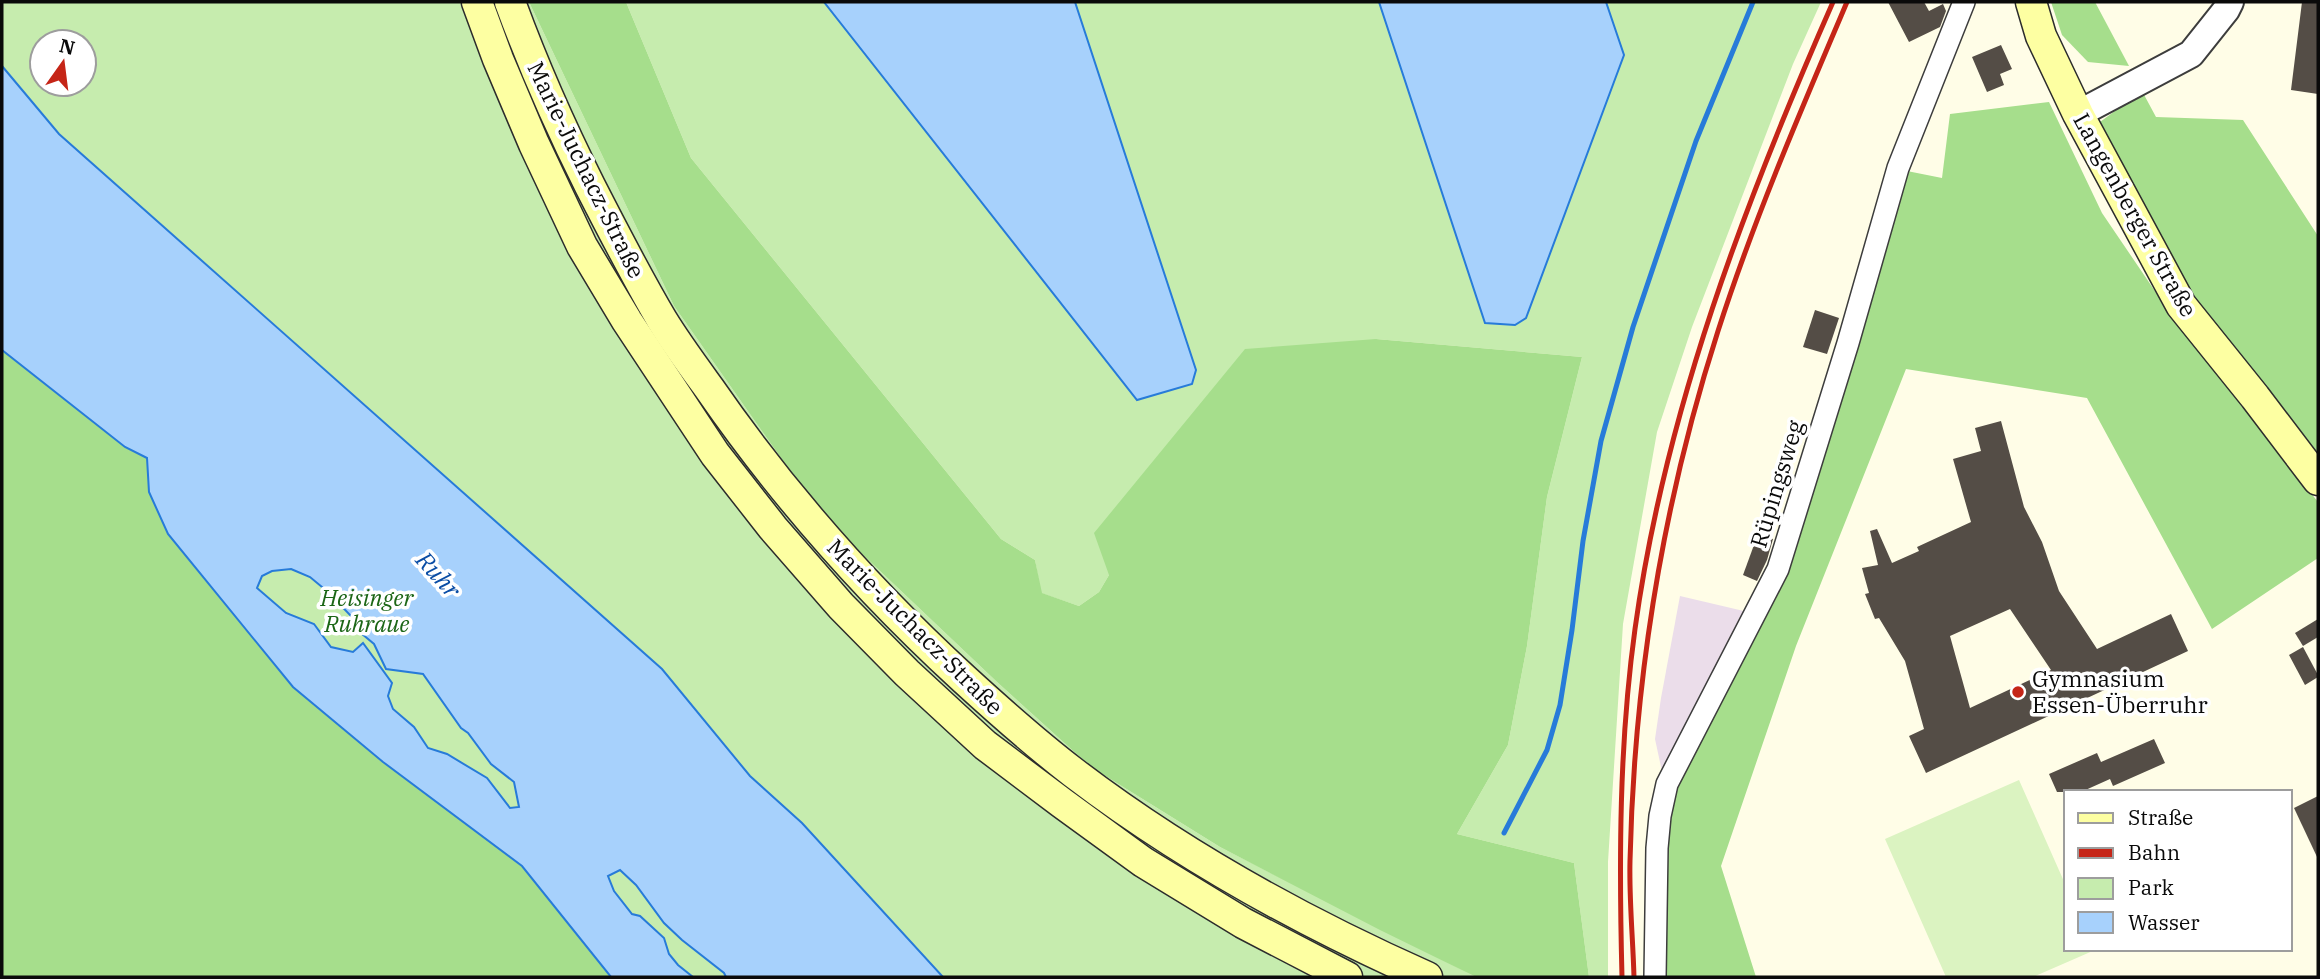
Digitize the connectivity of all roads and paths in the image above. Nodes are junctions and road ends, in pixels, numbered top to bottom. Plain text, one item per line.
1 (477, 2) edge
2 (510, 2) edge
3 (1964, 2) edge
4 (2031, 2) edge
5 (2230, 2) edge
6 (2078, 114) junction
7 (2318, 480) edge
8 (1347, 977) edge
9 (1427, 977) edge
10 (1655, 977) edge

1 - 8 main road, Marie-Juchacz-Straße
2 - 9 main road, Marie-Juchacz-Straße
3 - 10 street, Rüpingsweg
4 - 6 main road, Langenberger Straße
5 - 6 street
6 - 7 main road, Langenberger Straße

